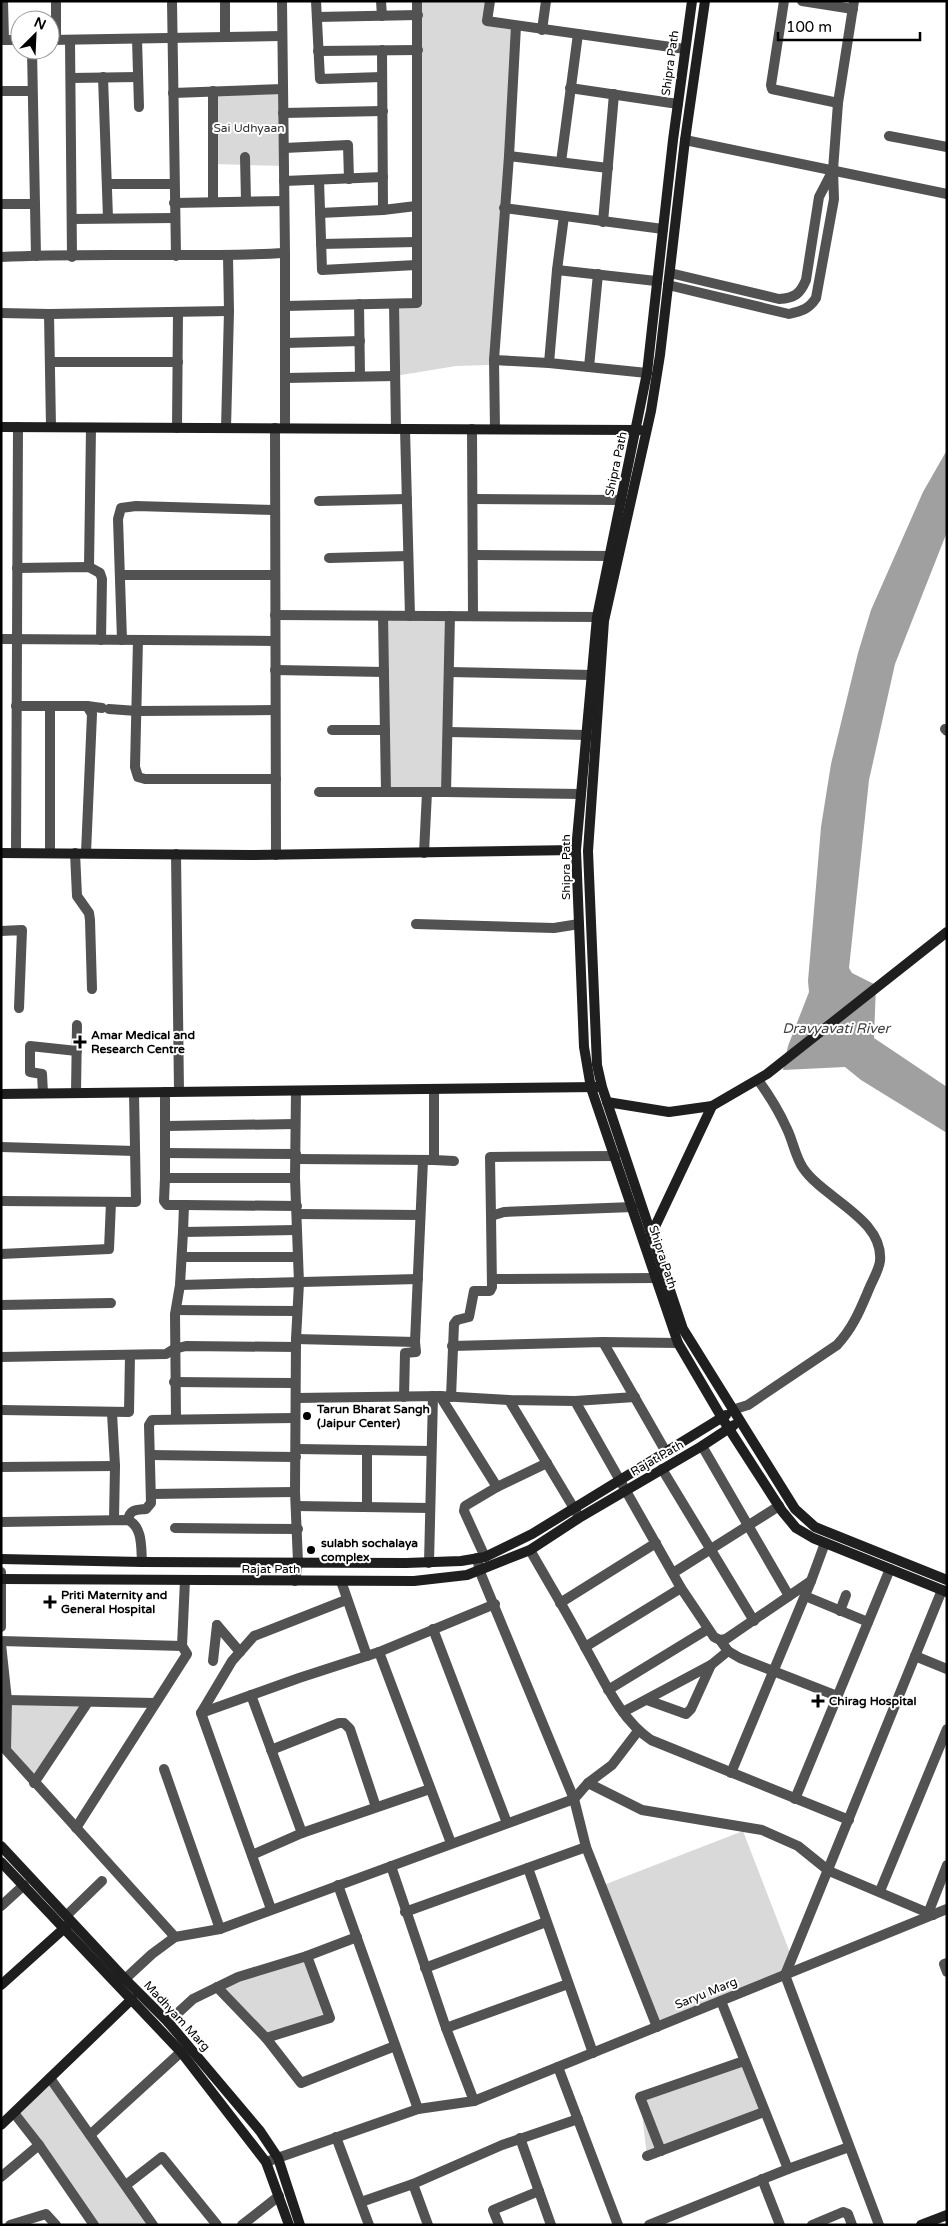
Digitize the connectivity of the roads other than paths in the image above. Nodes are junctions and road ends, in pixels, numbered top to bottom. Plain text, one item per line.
1 (3, 1) edge
2 (172, 1) edge
3 (225, 1) edge
4 (282, 1) edge
5 (316, 1) edge
6 (381, 1) edge
7 (417, 1) edge
8 (490, 1) edge
9 (546, 1) edge
10 (692, 1) edge
11 (705, 1) edge
12 (784, 1) edge
13 (802, 1) edge
14 (853, 5) edge
15 (418, 15) junction
16 (382, 16) junction
17 (317, 17) junction
18 (516, 26) junction
19 (542, 30) junction
20 (578, 34) junction
21 (282, 36) junction
22 (225, 37) junction
23 (171, 38) junction
24 (2, 40) edge
25 (60, 40) edge
26 (70, 40) junction
27 (137, 40) junction
28 (685, 49) junction
29 (382, 50) junction
30 (418, 50) junction
31 (318, 51) junction
32 (32, 60) edge
33 (103, 77) junction
34 (382, 77) junction
35 (71, 78) junction
36 (138, 78) junction
37 (570, 88) junction
38 (283, 89) junction
39 (1, 91) edge
40 (32, 91) junction
41 (213, 91) junction
42 (173, 93) junction
43 (614, 94) junction
44 (838, 103) junction
45 (678, 104) junction
46 (138, 107) dead end
47 (383, 111) junction
48 (283, 113) junction
49 (889, 136) dead end
50 (685, 140) junction
51 (947, 147) edge
52 (284, 148) junction
53 (509, 156) junction
54 (245, 157) dead end
55 (561, 162) junction
56 (608, 168) junction
57 (833, 170) junction
58 (383, 177) junction
59 (349, 178) junction
60 (319, 180) junction
61 (284, 181) junction
62 (106, 184) junction
63 (174, 184) junction
64 (947, 194) edge
65 (284, 201) junction
66 (214, 202) junction
67 (246, 202) junction
68 (174, 203) junction
69 (1, 204) edge
70 (35, 204) junction
71 (416, 206) junction
72 (504, 208) junction
73 (383, 210) junction
74 (320, 213) junction
75 (564, 216) junction
76 (108, 218) junction
77 (175, 218) junction
78 (72, 219) junction
79 (603, 222) junction
80 (662, 229) junction
81 (416, 242) junction
82 (321, 244) junction
83 (285, 253) junction
84 (36, 256) junction
85 (176, 256) junction
86 (228, 256) junction
87 (1, 257) edge
88 (72, 257) junction
89 (416, 265) junction
90 (557, 270) junction
91 (670, 273) junction
92 (598, 274) junction
93 (656, 281) junction
94 (668, 285) junction
95 (359, 304) junction
96 (394, 304) junction
97 (285, 306) junction
98 (229, 311) junction
99 (1, 313) edge
100 (178, 313) junction
101 (49, 314) junction
102 (360, 341) junction
103 (285, 343) junction
104 (494, 360) junction
105 (50, 362) junction
106 (178, 362) junction
107 (549, 363) junction
108 (589, 367) junction
109 (647, 373) junction
110 (360, 376) junction
111 (395, 376) junction
112 (285, 378) junction
113 (1, 427) edge
114 (18, 427) junction
115 (51, 428) junction
116 (91, 428) junction
117 (177, 428) junction
118 (226, 428) junction
119 (280, 428) junction
120 (400, 429) junction
121 (472, 429) junction
122 (495, 429) junction
123 (636, 430) junction
124 (648, 430) junction
125 (407, 499) junction
126 (473, 499) junction
127 (621, 500) junction
128 (319, 501) dead end
129 (275, 510) junction
130 (474, 555) junction
131 (408, 556) junction
132 (610, 556) junction
133 (329, 558) dead end
134 (89, 567) junction
135 (17, 568) junction
136 (120, 575) junction
137 (275, 575) junction
138 (275, 615) junction
139 (384, 616) junction
140 (410, 616) junction
141 (450, 616) junction
142 (474, 616) junction
143 (597, 617) junction
144 (1, 639) edge
145 (16, 639) junction
146 (101, 640) junction
147 (122, 640) junction
148 (138, 640) junction
149 (275, 641) junction
150 (275, 670) junction
151 (384, 672) junction
152 (449, 672) junction
153 (592, 675) junction
154 (16, 706) junction
155 (50, 706) junction
156 (87, 706) junction
157 (276, 710) junction
158 (136, 711) junction
159 (332, 730) dead end
160 (385, 730) junction
161 (448, 732) junction
162 (586, 735) junction
163 (276, 779) junction
164 (319, 792) dead end
165 (386, 792) junction
166 (427, 792) junction
167 (446, 792) junction
168 (581, 794) junction
169 (576, 850) junction
170 (1, 853) edge
171 (16, 853) junction
172 (50, 853) junction
173 (75, 853) junction
174 (86, 853) junction
175 (424, 853) junction
176 (176, 854) junction
177 (276, 855) junction
178 (416, 924) dead end
179 (579, 924) junction
180 (1, 931) edge
181 (947, 932) edge
182 (92, 989) dead end
183 (19, 1008) dead end
184 (77, 1025) dead end
185 (76, 1050) junction
186 (763, 1077) junction
187 (596, 1088) junction
188 (434, 1089) junction
189 (179, 1091) junction
190 (296, 1091) junction
191 (164, 1092) junction
192 (43, 1093) junction
193 (76, 1093) junction
194 (134, 1093) junction
195 (1, 1094) edge
196 (607, 1102) junction
197 (712, 1106) junction
198 (295, 1124) junction
199 (166, 1126) junction
200 (1, 1147) edge
201 (135, 1151) junction
202 (165, 1153) junction
203 (296, 1156) junction
204 (615, 1156) junction
205 (428, 1160) junction
206 (454, 1160) dead end
207 (165, 1178) junction
208 (296, 1178) junction
209 (1, 1202) edge
210 (111, 1202) junction
211 (184, 1205) junction
212 (633, 1207) junction
213 (297, 1210) junction
214 (420, 1215) junction
215 (491, 1216) junction
216 (296, 1230) junction
217 (183, 1232) junction
218 (652, 1235) junction
219 (1, 1254) edge
220 (182, 1257) junction
221 (298, 1257) junction
222 (657, 1278) junction
223 (418, 1279) junction
224 (493, 1279) junction
225 (299, 1283) junction
226 (180, 1285) junction
227 (111, 1303) dead end
228 (1, 1305) edge
229 (176, 1310) junction
230 (297, 1311) junction
231 (415, 1342) junction
232 (603, 1342) junction
233 (296, 1343) junction
234 (678, 1343) junction
235 (452, 1346) junction
236 (174, 1349) junction
237 (130, 1355) junction
238 (1, 1357) edge
239 (174, 1382) junction
240 (296, 1383) junction
241 (404, 1396) junction
242 (441, 1396) junction
243 (635, 1397) junction
244 (296, 1398) junction
245 (508, 1400) junction
246 (574, 1401) junction
247 (748, 1405) junction
248 (1, 1410) edge
249 (732, 1410) junction
250 (112, 1413) junction
251 (295, 1418) junction
252 (722, 1418) junction
253 (176, 1419) junction
254 (739, 1421) junction
255 (729, 1429) junction
256 (702, 1446) junction
257 (367, 1450) junction
258 (431, 1451) junction
259 (666, 1452) junction
260 (297, 1453) junction
261 (150, 1455) junction
262 (547, 1463) junction
263 (115, 1466) junction
264 (1, 1467) edge
265 (662, 1469) junction
266 (620, 1479) junction
267 (497, 1487) junction
268 (627, 1490) junction
269 (295, 1492) junction
270 (151, 1494) junction
271 (296, 1506) junction
272 (779, 1506) junction
273 (366, 1507) junction
274 (430, 1508) junction
275 (573, 1508) junction
276 (580, 1518) junction
277 (114, 1519) junction
278 (128, 1520) junction
279 (1, 1522) edge
280 (749, 1525) junction
281 (174, 1528) dead end
282 (298, 1529) junction
283 (656, 1542) junction
284 (825, 1543) junction
285 (530, 1550) junction
286 (710, 1550) junction
287 (481, 1557) junction
288 (1, 1559) edge
289 (142, 1562) junction
290 (298, 1562) junction
291 (429, 1562) junction
292 (890, 1569) junction
293 (480, 1572) junction
294 (673, 1573) junction
295 (2, 1577) edge
296 (185, 1580) junction
297 (947, 1580) edge
298 (340, 1581) junction
299 (811, 1581) junction
300 (295, 1582) junction
301 (681, 1588) junction
302 (944, 1591) edge
303 (846, 1595) dead end
304 (790, 1596) junction
305 (805, 1596) junction
306 (346, 1600) junction
307 (560, 1603) junction
308 (494, 1604) junction
309 (840, 1611) junction
310 (754, 1621) junction
311 (868, 1622) junction
312 (1, 1627) edge
313 (433, 1629) junction
314 (708, 1629) junction
315 (720, 1640) junction
316 (1, 1643) edge
317 (182, 1646) junction
318 (585, 1647) junction
319 (728, 1651) junction
320 (240, 1652) junction
321 (379, 1652) junction
322 (367, 1656) junction
323 (915, 1656) junction
324 (213, 1661) dead end
325 (711, 1666) junction
326 (947, 1669) edge
327 (773, 1671) junction
328 (608, 1690) junction
329 (251, 1695) junction
330 (837, 1696) junction
331 (7, 1700) junction
332 (647, 1700) junction
333 (88, 1702) junction
334 (155, 1703) junction
335 (623, 1712) junction
336 (201, 1713) junction
337 (947, 1729) edge
338 (638, 1731) junction
339 (3, 1750) edge
340 (271, 1750) junction
341 (164, 1769) dead end
342 (731, 1773) junction
343 (34, 1783) junction
344 (588, 1783) junction
345 (430, 1789) junction
346 (574, 1798) junction
347 (796, 1799) junction
348 (376, 1807) junction
349 (849, 1820) junction
350 (507, 1823) junction
351 (76, 1828) junction
352 (302, 1833) junction
353 (451, 1843) junction
354 (1, 1846) edge
355 (586, 1847) junction
356 (252, 1855) junction
357 (1, 1862) edge
358 (947, 1865) edge
359 (391, 1866) junction
360 (528, 1868) junction
361 (828, 1871) junction
362 (102, 1881) dead end
363 (338, 1885) junction
364 (24, 1886) junction
365 (880, 1891) junction
366 (1, 1906) edge
367 (271, 1909) junction
368 (947, 1909) edge
369 (405, 1912) junction
370 (931, 1913) junction
371 (68, 1922) junction
372 (546, 1922) junction
373 (220, 1928) junction
374 (357, 1936) junction
375 (175, 1937) junction
376 (307, 1956) junction
377 (947, 1963) edge
378 (425, 1968) junction
379 (947, 1972) edge
380 (785, 1975) junction
381 (124, 1979) junction
382 (568, 1984) junction
383 (1, 1985) edge
384 (217, 1986) junction
385 (132, 1999) junction
386 (721, 2001) junction
387 (168, 2022) junction
388 (657, 2027) junction
389 (446, 2028) junction
390 (266, 2038) junction
391 (395, 2046) junction
392 (181, 2052) junction
393 (593, 2053) junction
394 (744, 2061) junction
395 (558, 2067) junction
396 (50, 2078) junction
397 (474, 2101) junction
398 (418, 2109) junction
399 (764, 2112) junction
400 (6, 2118) edge
401 (578, 2118) junction
402 (90, 2135) junction
403 (336, 2137) junction
404 (520, 2138) junction
405 (39, 2145) junction
406 (849, 2146) junction
407 (661, 2151) junction
408 (647, 2156) dead end
409 (278, 2158) junction
410 (266, 2162) junction
411 (788, 2169) junction
412 (1, 2177) edge
413 (762, 2179) junction
414 (413, 2184) junction
415 (126, 2185) junction
416 (538, 2191) junction
417 (772, 2194) dead end
418 (279, 2196) junction
419 (361, 2202) junction
420 (947, 2215) edge
421 (10, 2225) edge
422 (56, 2225) edge
423 (93, 2225) edge
424 (153, 2225) edge
425 (217, 2225) edge
426 (242, 2225) edge
427 (289, 2225) edge
428 (300, 2225) edge
429 (369, 2225) edge
430 (428, 2225) edge
431 (499, 2225) edge
432 (551, 2225) edge
433 (618, 2225) edge
434 (649, 2225) edge
435 (780, 2225) edge
436 (785, 2225) edge
437 (812, 2225) edge
438 (852, 2225) edge
439 (878, 2225) edge
440 (921, 2225) edge

1 - 24 street
2 - 23 street
3 - 22 street
4 - 21 street
5 - 17 street
6 - 16 street
7 - 15 street
8 - 18 street
9 - 19 street
10 - 28 street, Shipra Path
11 - 50 street, Shipra Path
12 - 44 street
13 - 14 street
14 - 44 street
15 - 16 street
15 - 30 street
16 - 17 street
17 - 31 street
18 - 19 street
18 - 53 street
19 - 20 street
20 - 28 street
20 - 37 street
21 - 22 street
21 - 38 street
22 - 23 street
23 - 27 street
23 - 42 street
25 - 26 street
26 - 27 street
26 - 35 street
27 - 36 street
28 - 45 street, Shipra Path
29 - 30 street
29 - 31 street
29 - 34 street
30 - 71 street
31 - 34 street
32 - 40 street
33 - 35 street
33 - 36 street
33 - 62 street
34 - 47 street
35 - 78 street
36 - 46 street
37 - 43 street
37 - 55 street
38 - 41 street
38 - 48 street
39 - 40 street
40 - 70 street
41 - 42 street
41 - 66 street
42 - 63 street
43 - 45 street
43 - 56 street
44 - 57 street
45 - 80 street, Shipra Path
47 - 48 street
47 - 58 street
48 - 52 street
49 - 51 street
50 - 57 street
50 - 91 street, Shipra Path
52 - 59 street
52 - 61 street
53 - 55 street
53 - 72 street
54 - 67 street
55 - 56 street
56 - 79 street
57 - 64 street
57 - 91 street
57 - 94 street
58 - 59 street
58 - 73 street
59 - 60 street
60 - 61 street
60 - 74 street
61 - 65 street
62 - 63 street
62 - 76 street
63 - 68 street
65 - 67 street
65 - 83 street
66 - 67 street
66 - 68 street
68 - 77 street
69 - 70 street
70 - 84 street
71 - 73 street
71 - 81 street
72 - 75 street
72 - 104 street
73 - 74 street
74 - 82 street
75 - 79 street
75 - 90 street
76 - 77 street
76 - 78 street
77 - 85 street
78 - 88 street
79 - 80 street
80 - 93 street, Shipra Path
81 - 82 street
81 - 89 street
82 - 89 street
83 - 86 street
83 - 97 street
84 - 87 street
84 - 88 street
85 - 86 street
85 - 88 street
86 - 98 street
89 - 96 street
90 - 92 street
90 - 107 street
91 - 94 street, Shipra Path
92 - 93 street
92 - 108 street
93 - 109 street, Shipra Path
94 - 124 street, Shipra Path
95 - 96 street
95 - 97 street
95 - 102 street
96 - 111 street
97 - 103 street
98 - 100 street
98 - 118 street
99 - 101 street
100 - 101 street
100 - 106 street
101 - 105 street
102 - 103 street
102 - 110 street
103 - 112 street
104 - 107 street
104 - 122 street
105 - 106 street
105 - 115 street
106 - 117 street
107 - 108 street
108 - 109 street
109 - 123 street, Shipra Path
110 - 111 street
110 - 112 street
111 - 120 street
112 - 119 street
113 - 114 street
114 - 115 street
114 - 135 street
115 - 116 street
116 - 117 street
116 - 134 street
117 - 118 street
118 - 119 street
119 - 120 street
119 - 129 street
120 - 121 street
120 - 125 street
121 - 122 street
121 - 126 street
122 - 123 street
123 - 124 street
123 - 127 street, Shipra Path
124 - 187 street, Shipra Path
125 - 128 street
125 - 131 street
126 - 127 street
126 - 130 street
127 - 132 street, Shipra Path
129 - 136 street
129 - 137 street
130 - 132 street
130 - 142 street
131 - 133 street
131 - 140 street
132 - 143 street, Shipra Path
134 - 135 street
134 - 146 street
135 - 145 street
136 - 137 street
136 - 147 street
137 - 138 street
138 - 139 street
138 - 149 street
139 - 140 street
139 - 151 street
140 - 141 street
141 - 142 street
141 - 152 street
142 - 143 street
143 - 153 street, Shipra Path
144 - 145 street
145 - 146 street
145 - 154 street
146 - 147 street
147 - 148 street
148 - 149 street
148 - 158 street
149 - 150 street
150 - 151 street
150 - 157 street
151 - 160 street
152 - 153 street
152 - 161 street
153 - 162 street, Shipra Path
154 - 155 street
154 - 171 street
155 - 156 street
155 - 172 street
156 - 158 street
156 - 174 street
157 - 158 street
157 - 163 street
158 - 163 street
159 - 160 street
160 - 165 street
161 - 162 street
161 - 167 street
162 - 168 street, Shipra Path
163 - 177 street
164 - 165 street
165 - 166 street
166 - 167 street
166 - 175 street
167 - 168 street
168 - 169 street, Shipra Path
169 - 175 street
169 - 179 street, Shipra Path
170 - 171 street
171 - 172 street
172 - 173 street
173 - 174 street
173 - 182 street
174 - 176 street
175 - 177 street
176 - 177 street
176 - 189 street
178 - 179 street
179 - 187 street, Shipra Path
180 - 183 street
181 - 186 street
184 - 185 street
185 - 192 street
185 - 193 street
186 - 197 street
186 - 247 street
187 - 188 street
187 - 196 street, Shipra Path
187 - 204 street, Shipra Path
188 - 190 street
188 - 205 street
189 - 190 street
189 - 191 street
190 - 198 street
191 - 194 street
191 - 199 street
192 - 193 street
192 - 195 street
193 - 194 street
194 - 201 street
196 - 197 street
196 - 218 street, Shipra Path
197 - 218 street
198 - 199 street
198 - 203 street
199 - 202 street
200 - 201 street
201 - 210 street
202 - 203 street
202 - 207 street
203 - 205 street
203 - 208 street
204 - 212 street, Shipra Path
204 - 215 street
205 - 206 street
205 - 214 street
207 - 208 street
207 - 211 street
208 - 213 street
209 - 210 street
210 - 219 street
211 - 213 street
211 - 217 street
212 - 215 street
212 - 222 street, Shipra Path
213 - 214 street
213 - 216 street
214 - 223 street
215 - 224 street
216 - 217 street
216 - 221 street
217 - 220 street
218 - 249 street, Shipra Path
220 - 221 street
220 - 226 street
221 - 225 street
222 - 224 street
222 - 234 street, Shipra Path
223 - 225 street
223 - 231 street
224 - 235 street
225 - 226 street
225 - 230 street
226 - 229 street
227 - 228 street
229 - 230 street
229 - 236 street
230 - 233 street
231 - 233 street
231 - 241 street
232 - 234 street
232 - 235 street
232 - 243 street
233 - 236 street
233 - 240 street
234 - 252 street, Shipra Path
235 - 242 street
236 - 237 street
236 - 239 street
237 - 238 street
237 - 250 street
239 - 240 street
239 - 253 street
240 - 244 street
241 - 242 street
241 - 244 street
242 - 245 street
242 - 258 street
242 - 267 street
243 - 246 street
243 - 259 street
244 - 251 street
245 - 246 street
245 - 262 street
246 - 266 street
247 - 249 street
247 - 254 street
248 - 250 street
249 - 252 street, Rajat Path
249 - 254 street, Shipra Path
250 - 263 street
251 - 253 street
251 - 260 street
252 - 255 street, Shipra Path
252 - 259 street, Rajat Path
253 - 261 street
254 - 255 street, Rajat Path
254 - 297 street, Shipra Path
255 - 256 street, Rajat Path
255 - 272 street, Shipra Path
256 - 265 street, Rajat Path
256 - 280 street
257 - 258 street
257 - 260 street
257 - 273 street
258 - 274 street
259 - 266 street, Rajat Path
260 - 261 street
260 - 269 street
261 - 270 street
262 - 267 street
262 - 275 street
263 - 264 street
263 - 277 street
265 - 268 street, Rajat Path
265 - 286 street
266 - 268 street
266 - 275 street, Rajat Path
267 - 287 street
268 - 276 street, Rajat Path
268 - 283 street
269 - 270 street
269 - 271 street
270 - 278 street
271 - 273 street
271 - 282 street
272 - 280 street
272 - 284 street, Shipra Path
273 - 274 street
274 - 291 street
275 - 276 street
275 - 287 street, Rajat Path
276 - 285 street, Rajat Path
277 - 278 street
277 - 279 street
278 - 289 street
280 - 286 street
280 - 304 street
281 - 282 street
282 - 290 street
283 - 294 street
283 - 307 street
284 - 292 street, Shipra Path
284 - 299 street
285 - 293 street, Rajat Path
285 - 307 street
286 - 294 street
286 - 310 street
287 - 291 street, Rajat Path
287 - 293 street
288 - 289 street, Rajat Path
289 - 290 street, Rajat Path
290 - 291 street, Rajat Path
290 - 300 street
292 - 302 street, Shipra Path
292 - 311 street
293 - 298 street, Rajat Path
293 - 308 street
294 - 301 street
295 - 296 street, Rajat Path
295 - 312 street
296 - 300 street, Rajat Path
296 - 317 street
298 - 300 street, Rajat Path
298 - 306 street
299 - 304 street
299 - 305 street
301 - 314 street
301 - 318 street
302 - 323 street
303 - 309 street
304 - 310 street
305 - 309 street
305 - 327 street
306 - 320 street
306 - 322 street
307 - 318 street
308 - 313 street
308 - 346 street
309 - 311 street
310 - 315 street
311 - 330 street
313 - 321 street
313 - 350 street
314 - 315 street
314 - 328 street
315 - 319 street
316 - 317 street
316 - 331 street
317 - 334 street
318 - 328 street
319 - 325 street
319 - 327 street
320 - 324 street
320 - 336 street
321 - 322 street
321 - 345 street
322 - 329 street
323 - 326 street
323 - 349 street
325 - 332 street
325 - 332 street
327 - 330 street
327 - 342 street
328 - 335 street
329 - 336 street
329 - 340 street
330 - 347 street
331 - 333 street
331 - 339 street
332 - 335 street
333 - 334 street
333 - 343 street
334 - 351 street
335 - 338 street
336 - 356 street
337 - 365 street
338 - 342 street
338 - 344 street
339 - 343 street
340 - 348 street
340 - 352 street
341 - 373 street
342 - 347 street
343 - 351 street
344 - 346 street
344 - 361 street
345 - 348 street
345 - 353 street
346 - 350 street
346 - 355 street
347 - 349 street
348 - 352 street
349 - 361 street
350 - 353 street
351 - 375 street
352 - 356 street
353 - 359 street
354 - 371 street, Madhyam Marg
355 - 360 street
355 - 388 street
356 - 367 street
357 - 364 street, Madhyam Marg
358 - 370 street
359 - 363 street
359 - 369 street
360 - 369 street
360 - 372 street
361 - 365 street
361 - 380 street
362 - 371 street
363 - 367 street
363 - 374 street
364 - 366 street
364 - 371 street, Madhyam Marg
365 - 370 street
367 - 373 street
368 - 370 street, Saryu Marg
369 - 378 street
370 - 380 street, Saryu Marg
371 - 381 street, Madhyam Marg
371 - 383 street
371 - 385 street, Madhyam Marg
372 - 378 street
372 - 382 street
373 - 375 street
374 - 376 street
374 - 391 street
375 - 381 street
376 - 384 street
376 - 390 street
377 - 379 street
378 - 389 street
380 - 386 street, Saryu Marg
380 - 406 street
381 - 387 street, Madhyam Marg
382 - 389 street
382 - 393 street
384 - 387 street
384 - 390 street
385 - 392 street, Madhyam Marg
385 - 396 street
386 - 388 street, Saryu Marg
386 - 394 street
387 - 409 street, Madhyam Marg
388 - 393 street, Saryu Marg
389 - 397 street
390 - 391 street
391 - 398 street
392 - 402 street
392 - 410 street, Madhyam Marg
393 - 395 street, Saryu Marg
394 - 399 street
394 - 407 street
395 - 397 street, Saryu Marg
395 - 401 street
396 - 400 street
396 - 402 street
397 - 398 street, Saryu Marg
398 - 403 street, Saryu Marg
399 - 407 street
399 - 411 street
400 - 405 street
401 - 404 street
401 - 433 street
402 - 415 street
403 - 409 street, Saryu Marg
403 - 419 street
404 - 414 street
404 - 416 street
405 - 412 street
405 - 423 street
406 - 411 street
406 - 439 street
407 - 408 street
409 - 410 street, Saryu Marg
409 - 428 street, Madhyam Marg
410 - 418 street, Madhyam Marg
411 - 413 street
413 - 434 street
413 - 435 street
414 - 419 street
414 - 430 street
415 - 424 street
415 - 425 street
416 - 431 street
416 - 432 street
417 - 436 street
418 - 426 street
418 - 427 street, Madhyam Marg
419 - 429 street
420 - 440 street
421 - 422 street
437 - 438 street

